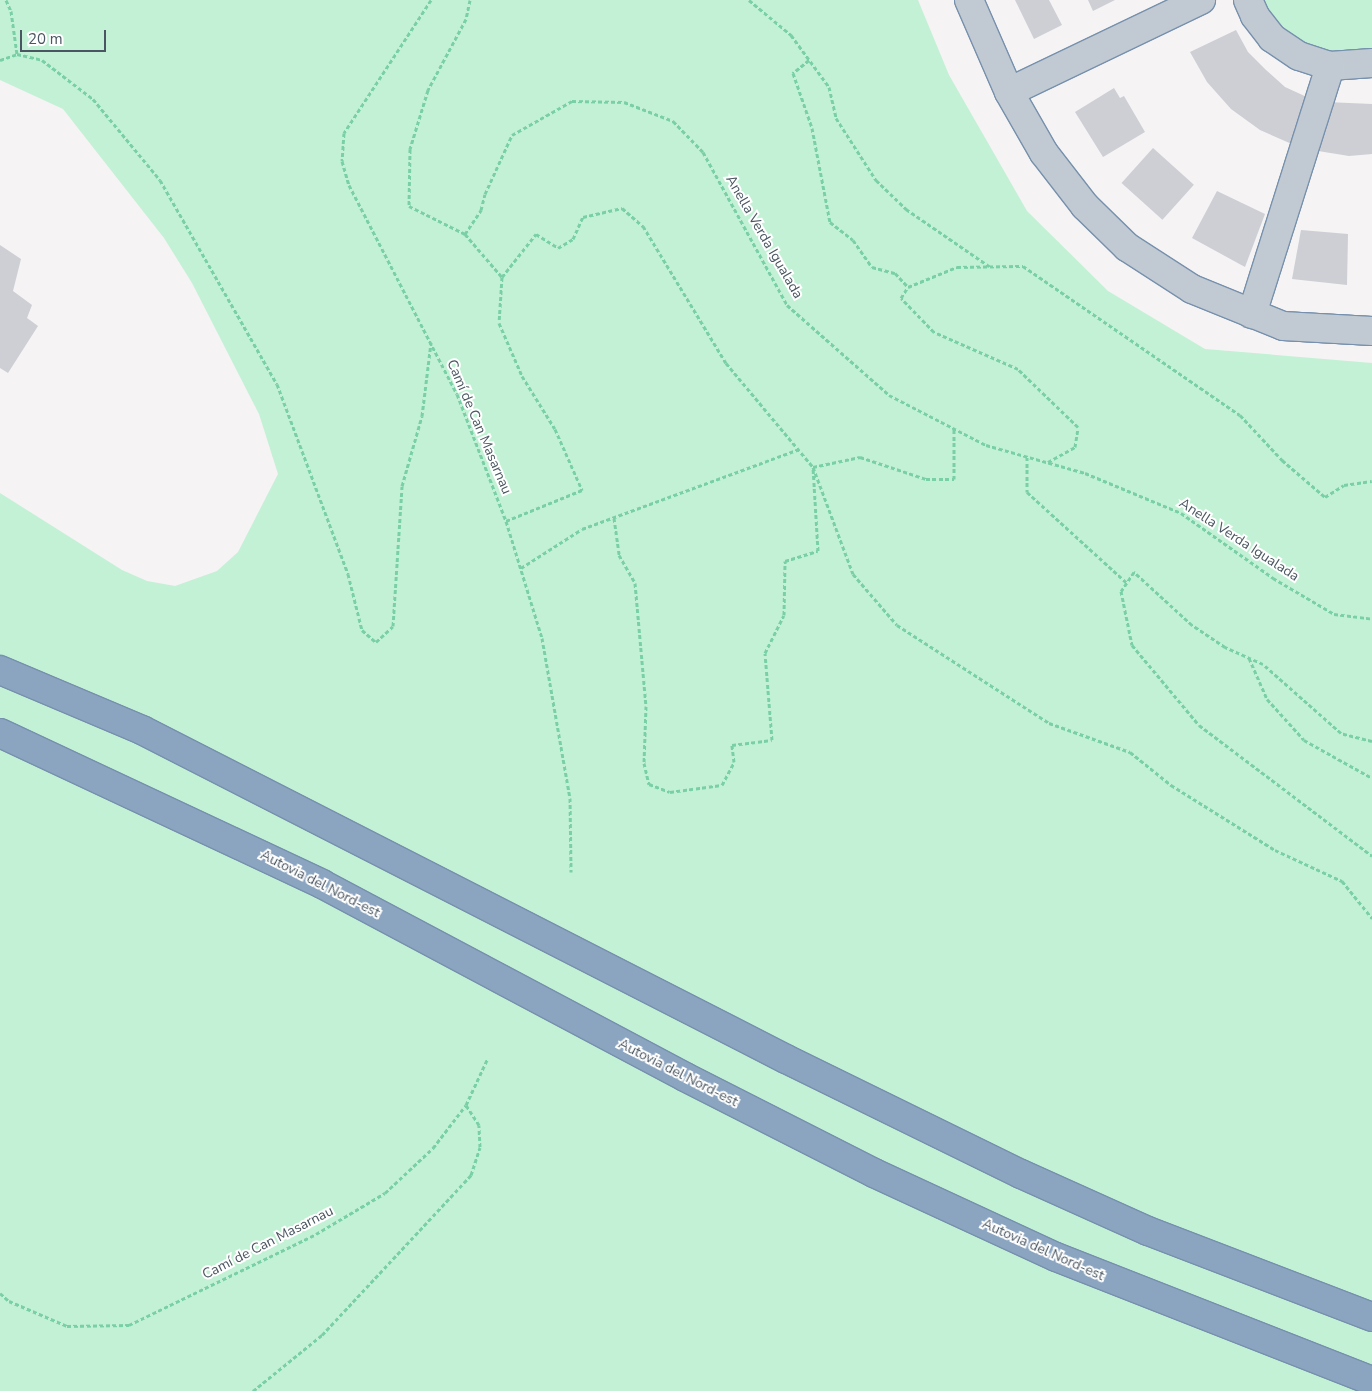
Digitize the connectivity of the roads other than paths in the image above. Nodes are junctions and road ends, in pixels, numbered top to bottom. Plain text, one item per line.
1 (969, 0) edge
2 (1201, 0) edge
3 (1248, 0) edge
4 (1372, 63) edge
5 (1330, 66) junction
6 (1009, 92) junction
7 (1252, 314) junction
8 (1372, 331) edge
9 (0, 670) edge
10 (0, 733) edge
11 (1372, 1317) edge
12 (1372, 1381) edge

1 - 6 street
2 - 6 street
3 - 5 street
4 - 5 street
5 - 7 street
6 - 7 street
7 - 8 street
9 - 11 highway
10 - 12 highway, Autovia del Nord-est

